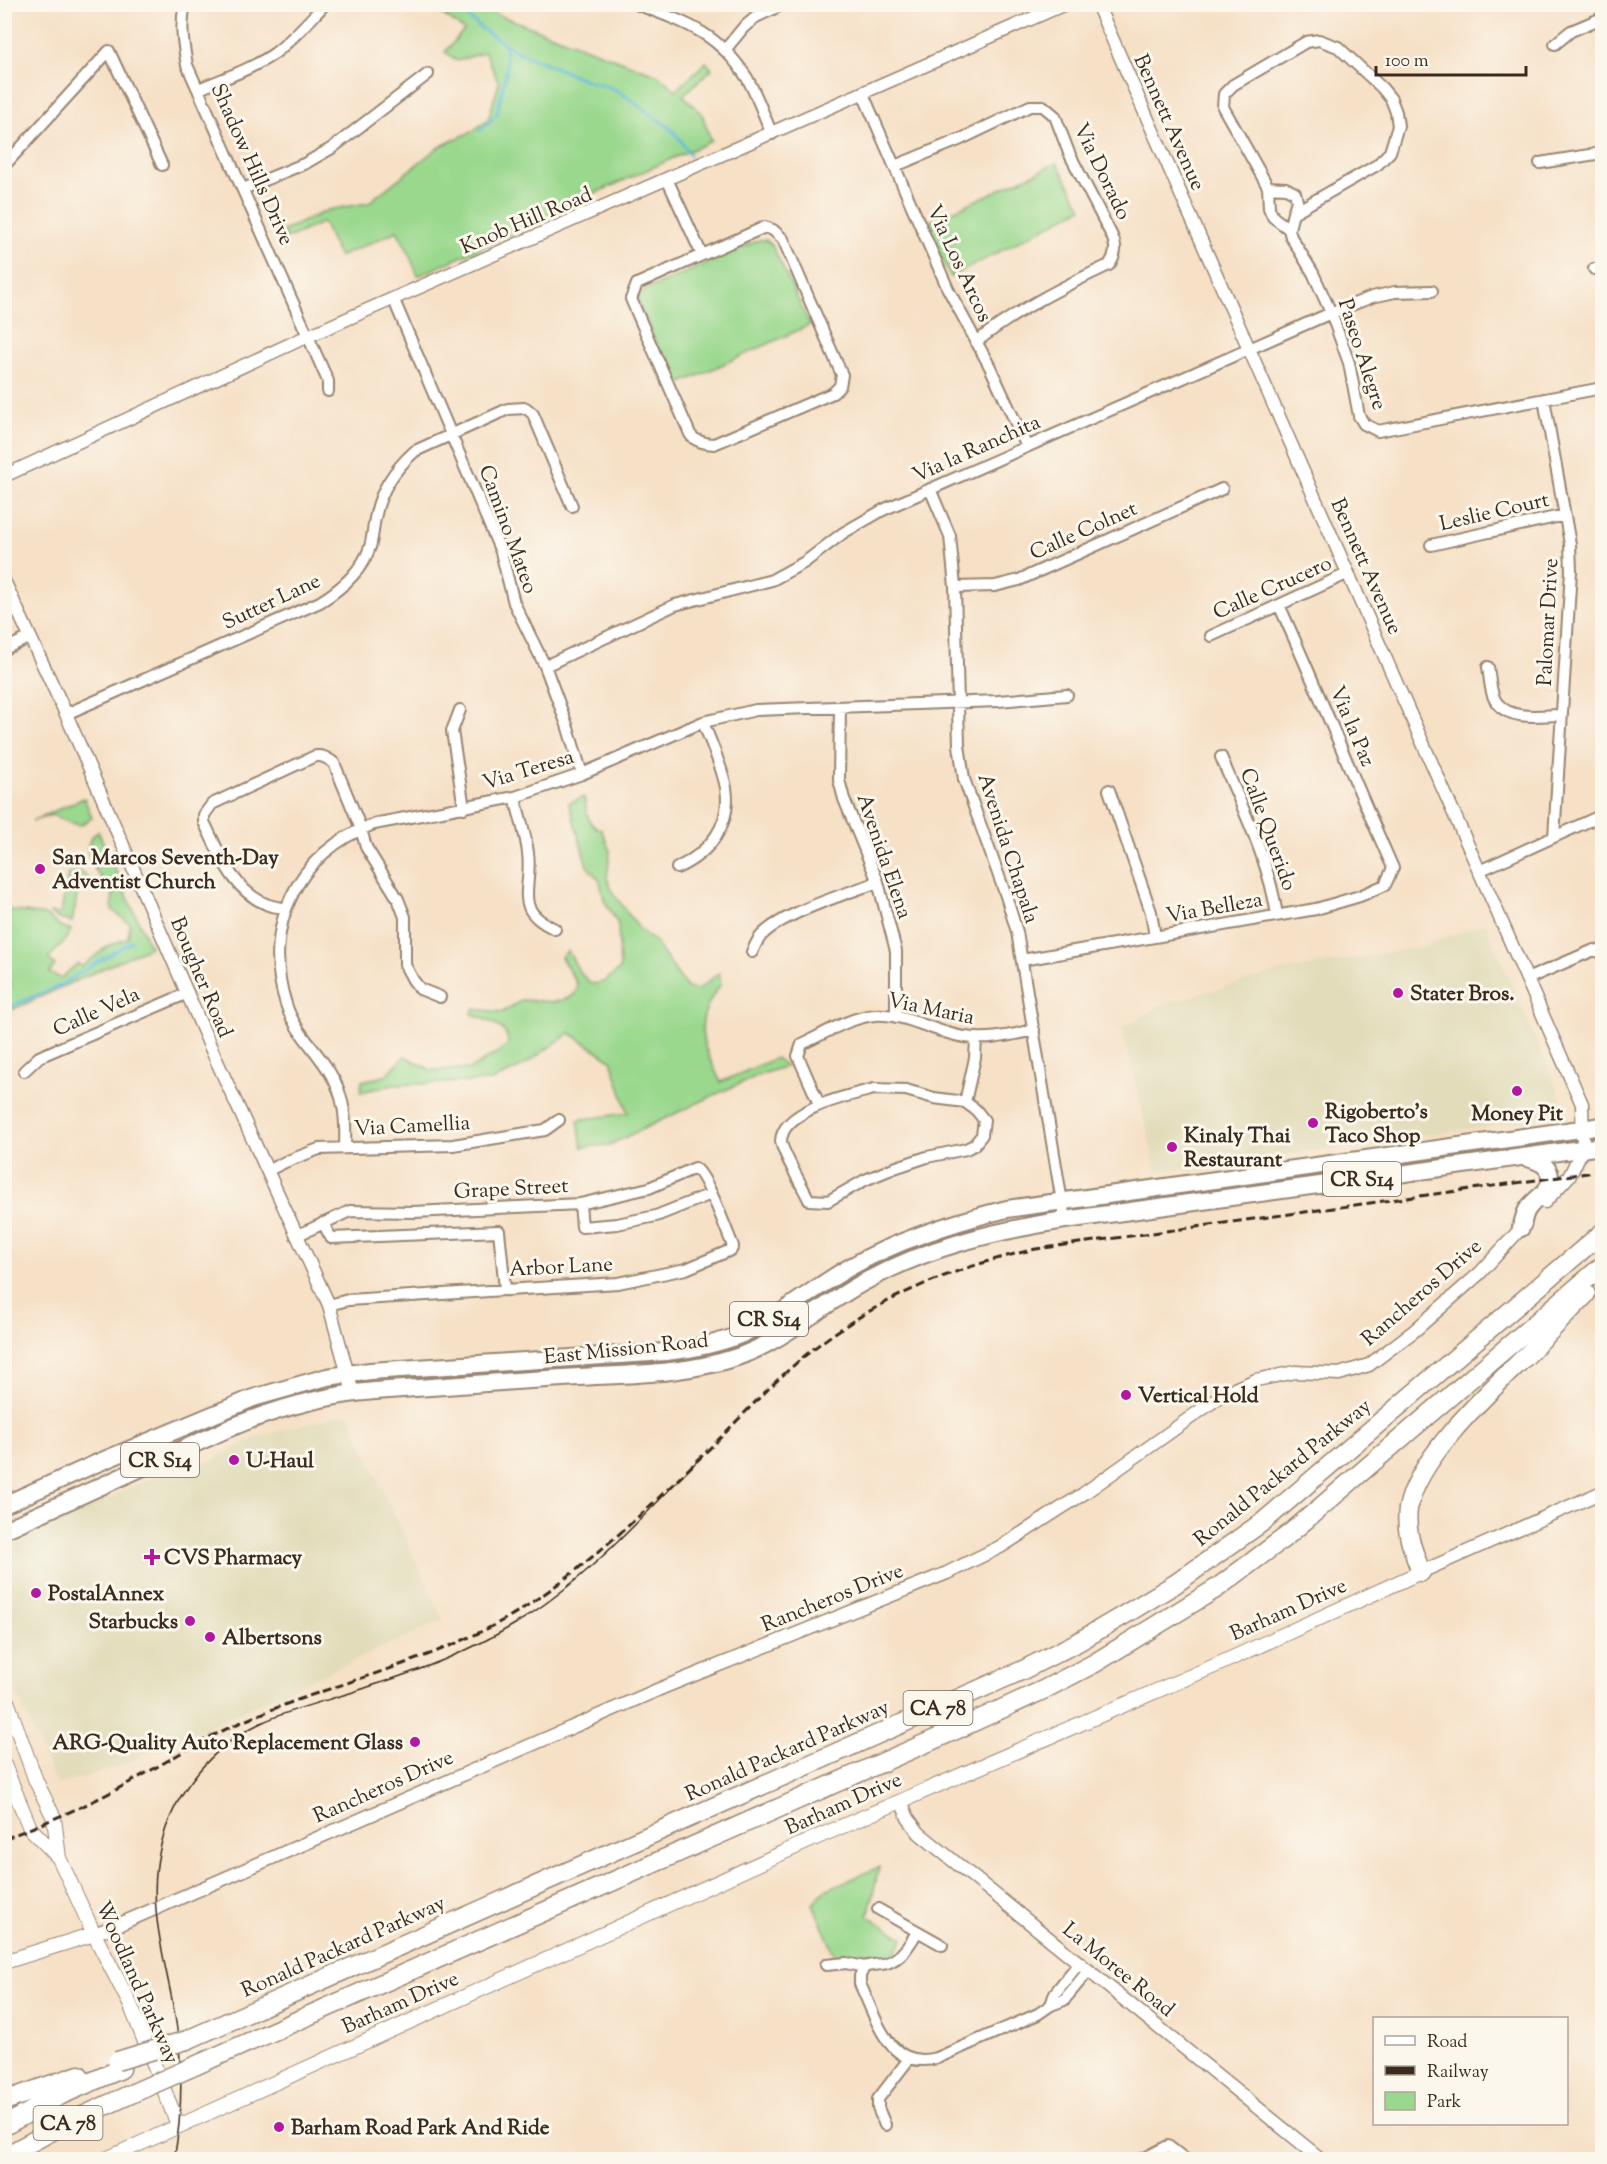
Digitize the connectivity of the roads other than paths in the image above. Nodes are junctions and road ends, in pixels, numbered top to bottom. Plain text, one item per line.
1 (185, 4) edge
2 (325, 4) edge
3 (636, 4) edge
4 (784, 4) edge
5 (1065, 4) edge
6 (1097, 4) edge
7 (1602, 18) edge
8 (1555, 44) dead end
9 (725, 50) junction
10 (428, 74) dead end
11 (199, 89) junction
12 (863, 94) junction
13 (772, 134) junction
14 (1602, 153) edge
15 (1539, 164) dead end
16 (162, 165) dead end
17 (4, 166) edge
18 (895, 166) junction
19 (668, 179) junction
20 (1268, 187) junction
21 (243, 189) junction
22 (1293, 213) junction
23 (1289, 229) junction
24 (702, 255) junction
25 (1432, 291) dead end
26 (393, 298) junction
27 (1331, 313) junction
28 (308, 336) junction
29 (976, 342) junction
30 (1250, 350) junction
31 (1602, 388) edge
32 (328, 390) dead end
33 (1544, 399) junction
34 (452, 433) junction
35 (1027, 447) junction
36 (4, 476) edge
37 (930, 489) junction
38 (1222, 489) dead end
39 (572, 506) dead end
40 (1565, 515) junction
41 (1431, 545) dead end
42 (1349, 573) junction
43 (4, 580) edge
44 (955, 587) junction
45 (1279, 605) junction
46 (1211, 636) dead end
47 (29, 638) junction
48 (4, 649) edge
49 (545, 666) junction
50 (1488, 667) dead end
51 (1067, 695) dead end
52 (957, 703) junction
53 (840, 707) junction
54 (460, 710) dead end
55 (66, 714) junction
56 (1562, 715) junction
57 (704, 722) junction
58 (1221, 756) dead end
59 (582, 774) junction
60 (1109, 790) dead end
61 (515, 798) junction
62 (464, 808) junction
63 (1602, 815) edge
64 (361, 829) junction
65 (1554, 837) junction
66 (1390, 862) joint
67 (677, 868) dead end
68 (1479, 871) junction
69 (878, 882) junction
70 (285, 908) junction
71 (1277, 915) junction
72 (555, 929) dead end
73 (1155, 937) junction
74 (752, 952) dead end
75 (1602, 953) edge
76 (1022, 960) junction
77 (1528, 978) junction
78 (188, 993) junction
79 (440, 997) dead end
80 (896, 1017) junction
81 (1034, 1030) junction
82 (976, 1038) junction
83 (24, 1071) dead end
84 (965, 1102) junction
85 (819, 1104) junction
86 (559, 1120) dead end
87 (1602, 1126) edge
88 (1583, 1129) junction
89 (1602, 1146) edge
90 (345, 1147) junction
91 (1583, 1148) junction
92 (1524, 1156) junction
93 (1339, 1163) junction
94 (267, 1171) junction
95 (1305, 1187) junction
96 (711, 1194) junction
97 (1062, 1201) junction
98 (580, 1204) junction
99 (1065, 1220) junction
100 (322, 1224) junction
101 (1521, 1228) junction
102 (1602, 1233) edge
103 (296, 1236) junction
104 (1602, 1266) edge
105 (1602, 1277) edge
106 (505, 1288) junction
107 (329, 1305) junction
108 (348, 1374) junction
109 (353, 1393) junction
110 (215, 1413) junction
111 (1602, 1492) edge
112 (88, 1493) junction
113 (4, 1504) edge
114 (4, 1530) edge
115 (1421, 1572) junction
116 (4, 1693) edge
117 (4, 1765) edge
118 (901, 1801) junction
119 (58, 1858) junction
120 (878, 1909) dead end
121 (917, 1932) junction
122 (93, 1934) junction
123 (942, 1945) dead end
124 (4, 1962) edge
125 (826, 1965) dead end
126 (864, 1966) junction
127 (1084, 1966) junction
128 (909, 2059) junction
129 (119, 2065) junction
130 (4, 2101) edge
131 (178, 2125) junction
132 (885, 2125) dead end
133 (4, 2126) edge
134 (4, 2157) edge
135 (104, 2160) edge
136 (1141, 2160) edge
137 (1186, 2160) edge
138 (1322, 2160) edge

1 - 11 street, Shadow Hills Drive
2 - 11 street
3 - 9 street
4 - 9 street
5 - 12 street, Knob Hill Road
6 - 30 street, Bennett Avenue
7 - 8 street
9 - 13 street
10 - 21 street
11 - 21 street, Shadow Hills Drive
12 - 13 street, Knob Hill Road
12 - 18 street, Via Los Arcos
13 - 19 street, Knob Hill Road
14 - 15 street
16 - 17 street
18 - 29 street, Via Los Arcos
18 - 29 street, Via Dorado
19 - 24 street
19 - 26 street, Knob Hill Road
20 - 22 street
20 - 22 street
20 - 23 street, Paseo Alegre
21 - 28 street, Shadow Hills Drive
22 - 23 street
23 - 27 street, Paseo Alegre
24 - 24 street
25 - 27 street, Via la Ranchita
26 - 28 street, Knob Hill Road
26 - 34 street, Camino Mateo
27 - 30 street, Via la Ranchita
27 - 33 street, Paseo Alegre
28 - 32 street, Shadow Hills Drive
28 - 36 street, Knob Hill Road
29 - 35 street, Via Los Arcos
30 - 35 street, Via la Ranchita
30 - 42 street, Bennett Avenue
31 - 33 street
33 - 40 street, Palomar Drive
34 - 39 street, Sutter Lane
34 - 49 street, Camino Mateo
34 - 55 street, Sutter Lane
35 - 37 street, Via la Ranchita
37 - 44 street, Avenida Chapala
37 - 49 street, Via la Ranchita
38 - 44 street, Calle Colnet
40 - 41 street, Leslie Court
40 - 56 street, Palomar Drive
42 - 45 street, Calle Crucero
42 - 68 street, Bennett Avenue
43 - 47 street, Bougher Road
44 - 52 street, Avenida Chapala
45 - 46 street, Calle Crucero
45 - 66 street, Via la Paz
47 - 48 street
47 - 55 street, Bougher Road
49 - 59 street, Camino Mateo
50 - 56 street
51 - 52 street, Via Teresa
52 - 53 street, Via Teresa
52 - 76 street, Avenida Chapala
53 - 57 street, Via Teresa
53 - 69 street, Avenida Elena
54 - 62 street
55 - 78 street, Bougher Road
56 - 65 street, Palomar Drive
57 - 59 street, Via Teresa
57 - 67 street
58 - 71 street, Calle Querido
59 - 61 street, Via Teresa
60 - 73 street
61 - 62 street, Via Teresa
61 - 72 street
62 - 64 street, Via Teresa
63 - 65 street
64 - 70 street, Via Teresa
64 - 70 street
64 - 79 street
65 - 68 street
66 - 71 street, Via Belleza
68 - 77 street, Bennett Avenue
69 - 74 street
69 - 80 street, Avenida Elena
70 - 90 street, Via Teresa
71 - 73 street, Via Belleza
73 - 76 street, Via Belleza
75 - 77 street
76 - 81 street, Avenida Chapala
77 - 88 street, Bennett Avenue
78 - 83 street, Calle Vela
78 - 94 street, Bougher Road
80 - 82 street, Via Maria
80 - 85 street, Via Maria
81 - 82 street, Via Maria
81 - 97 street, Avenida Chapala
82 - 84 street
84 - 85 street
84 - 85 street
86 - 90 street, Via Camellia
87 - 88 main road, East Mission Road / CR S14
88 - 91 street, Bennett Avenue
88 - 93 main road, East Mission Road / CR S14
89 - 91 main road, East Mission Road / CR S14
90 - 94 street, Via Camellia
91 - 92 main road, East Mission Road / CR S14
91 - 101 street, Rancheros Drive
92 - 95 main road, East Mission Road / CR S14
92 - 101 main road
93 - 95 main road
93 - 97 main road, East Mission Road / CR S14
94 - 103 street, Bougher Road
95 - 99 main road, East Mission Road / CR S14
96 - 98 street, Grape Street
96 - 98 street
96 - 106 street, Arbor Lane
97 - 99 street, Avenida Chapala
97 - 108 main road, East Mission Road / CR S14
98 - 100 street, Grape Street
99 - 109 main road, East Mission Road / CR S14
100 - 103 street, Grape Street
100 - 106 street
101 - 122 street, Rancheros Drive
102 - 129 highway, Ronald Packard Parkway / CA 78, bridge
103 - 107 street, Bougher Road
104 - 134 highway, CA 78, bridge
105 - 115 highway
106 - 107 street, Arbor Lane
107 - 108 street, Bougher Road
108 - 109 street, Bougher Road
108 - 110 main road, East Mission Road / CR S14
109 - 112 main road, East Mission Road / CR S14
110 - 112 main road
110 - 113 main road, East Mission Road / CR S14
111 - 115 street, Barham Drive
112 - 114 main road, East Mission Road / CR S14
115 - 118 main road, Barham Drive
116 - 119 main road, Woodland Parkway
117 - 119 main road, Woodland Parkway
118 - 127 street, La Moree Road
118 - 131 main road, Barham Drive
119 - 122 main road, Woodland Parkway
120 - 121 street
121 - 123 street
121 - 126 street
122 - 124 main road, Rancheros Drive
122 - 131 main road, Woodland Parkway
125 - 126 street
126 - 128 street
127 - 128 street
127 - 138 street, La Moree Road
128 - 132 street
129 - 130 highway
129 - 133 highway, Ronald Packard Parkway / CA 78
131 - 135 main road, Barham Drive
136 - 137 street

